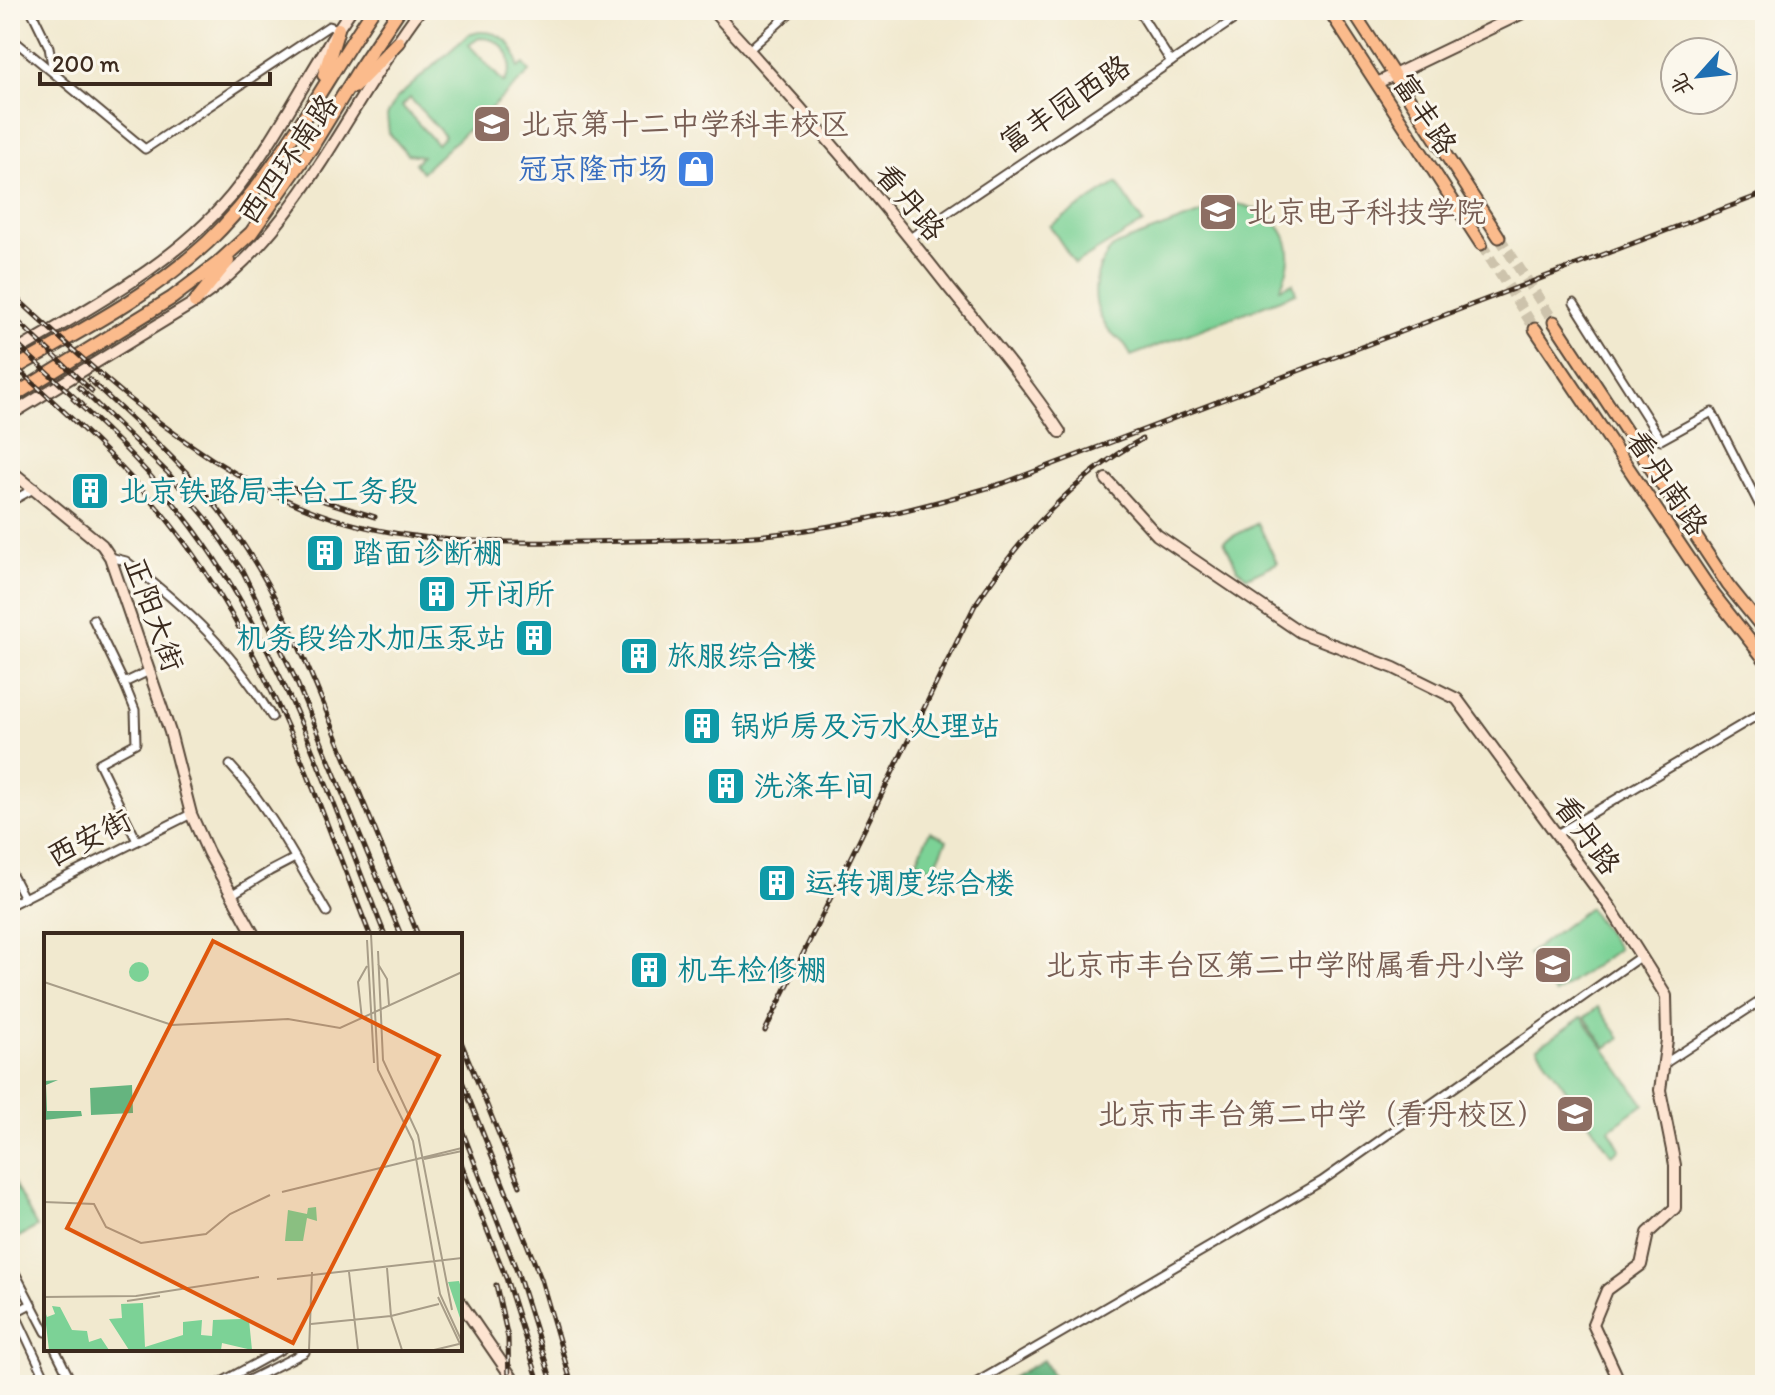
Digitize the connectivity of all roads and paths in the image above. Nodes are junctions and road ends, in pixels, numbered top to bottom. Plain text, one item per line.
1 (31, 10) edge
2 (351, 10) edge
3 (373, 10) edge
4 (420, 10) edge
5 (712, 10) edge
6 (793, 10) edge
7 (1138, 10) edge
8 (1248, 10) edge
9 (1329, 10) edge
10 (1352, 10) edge
11 (1529, 10) edge
12 (398, 12) edge
13 (338, 29) junction
14 (10, 37) edge
15 (398, 42) junction
16 (750, 49) junction
17 (1171, 62) junction
18 (53, 72) junction
19 (1393, 74) junction
20 (1377, 83) junction
21 (320, 89) junction
22 (340, 101) junction
23 (251, 233) junction
24 (1499, 237) tunnel mouth
25 (910, 238) junction
26 (1481, 244) tunnel mouth
27 (195, 302) junction
28 (1574, 303) dead end
29 (1554, 322) tunnel mouth
30 (1535, 329) tunnel mouth
31 (10, 355) edge
32 (10, 371) edge
33 (10, 398) edge
34 (10, 415) edge
35 (1060, 432) dead end
36 (10, 470) edge
37 (1106, 479) dead end
38 (35, 488) junction
39 (10, 502) edge
40 (1765, 516) edge
41 (110, 557) junction
42 (93, 619) dead end
43 (1765, 631) edge
44 (1765, 660) edge
45 (149, 671) junction
46 (124, 683) junction
47 (1765, 711) edge
48 (272, 717) dead end
49 (230, 765) dead end
50 (191, 814) junction
51 (1557, 834) junction
52 (137, 841) junction
53 (295, 858) junction
54 (10, 871) edge
55 (231, 895) junction
56 (24, 898) junction
57 (10, 905) edge
58 (327, 912) dead end
59 (253, 933) edge
60 (1641, 956) junction
61 (1765, 998) edge
62 (1664, 1064) junction
63 (10, 1263) edge
64 (31, 1304) junction
65 (462, 1305) edge
66 (12, 1314) edge
67 (44, 1328) edge
68 (56, 1351) edge
69 (278, 1351) edge
70 (304, 1351) edge
71 (69, 1381) edge
72 (33, 1385) edge
73 (216, 1385) edge
74 (239, 1385) edge
75 (517, 1385) edge
76 (972, 1385) edge
77 (1621, 1385) edge

1 - 18 street
2 - 13 street, 西四环南路
3 - 21 highway, 西四环南路
4 - 15 street, 西四环南路
5 - 16 street, 看丹路
6 - 16 street
7 - 17 street
8 - 17 street, 富丰园西路
9 - 20 main road, 富丰路
10 - 19 main road, 富丰路
11 - 19 street
12 - 22 highway, 西四环南路
13 - 18 street
13 - 21 highway
13 - 31 street, 西四环南路
14 - 18 street
15 - 22 highway
15 - 27 street, 西四环南路
16 - 25 street, 看丹路
17 - 25 street, 富丰园西路
19 - 20 street
19 - 24 main road
20 - 26 main road, 富丰路
21 - 32 highway, 西四环南路
22 - 23 highway, 西四环南路
23 - 27 highway
23 - 33 highway, 西四环南路
25 - 35 street, 看丹路
27 - 34 street, 西四环南路
28 - 40 street
29 - 43 main road, 看丹南路
30 - 44 main road, 看丹南路
36 - 38 street, 正阳大街
37 - 51 street, 看丹路
38 - 39 street
38 - 41 street, 正阳大街
41 - 45 street, 正阳大街
41 - 48 street
42 - 46 street
45 - 46 street
45 - 50 street, 正阳大街
46 - 52 street
47 - 51 street
49 - 53 street
50 - 52 street, 西安街
50 - 55 street, 正阳大街
51 - 60 street, 看丹路
52 - 56 street, 西安街
53 - 55 street
53 - 58 street
54 - 56 street
55 - 59 street, 正阳大街
56 - 57 street, 西安街
60 - 62 street, 看丹路
60 - 76 street
61 - 62 street
62 - 77 street, 看丹路
63 - 64 street
64 - 66 street
64 - 67 street
65 - 75 street
66 - 72 street
68 - 71 street
69 - 73 street
70 - 74 street

